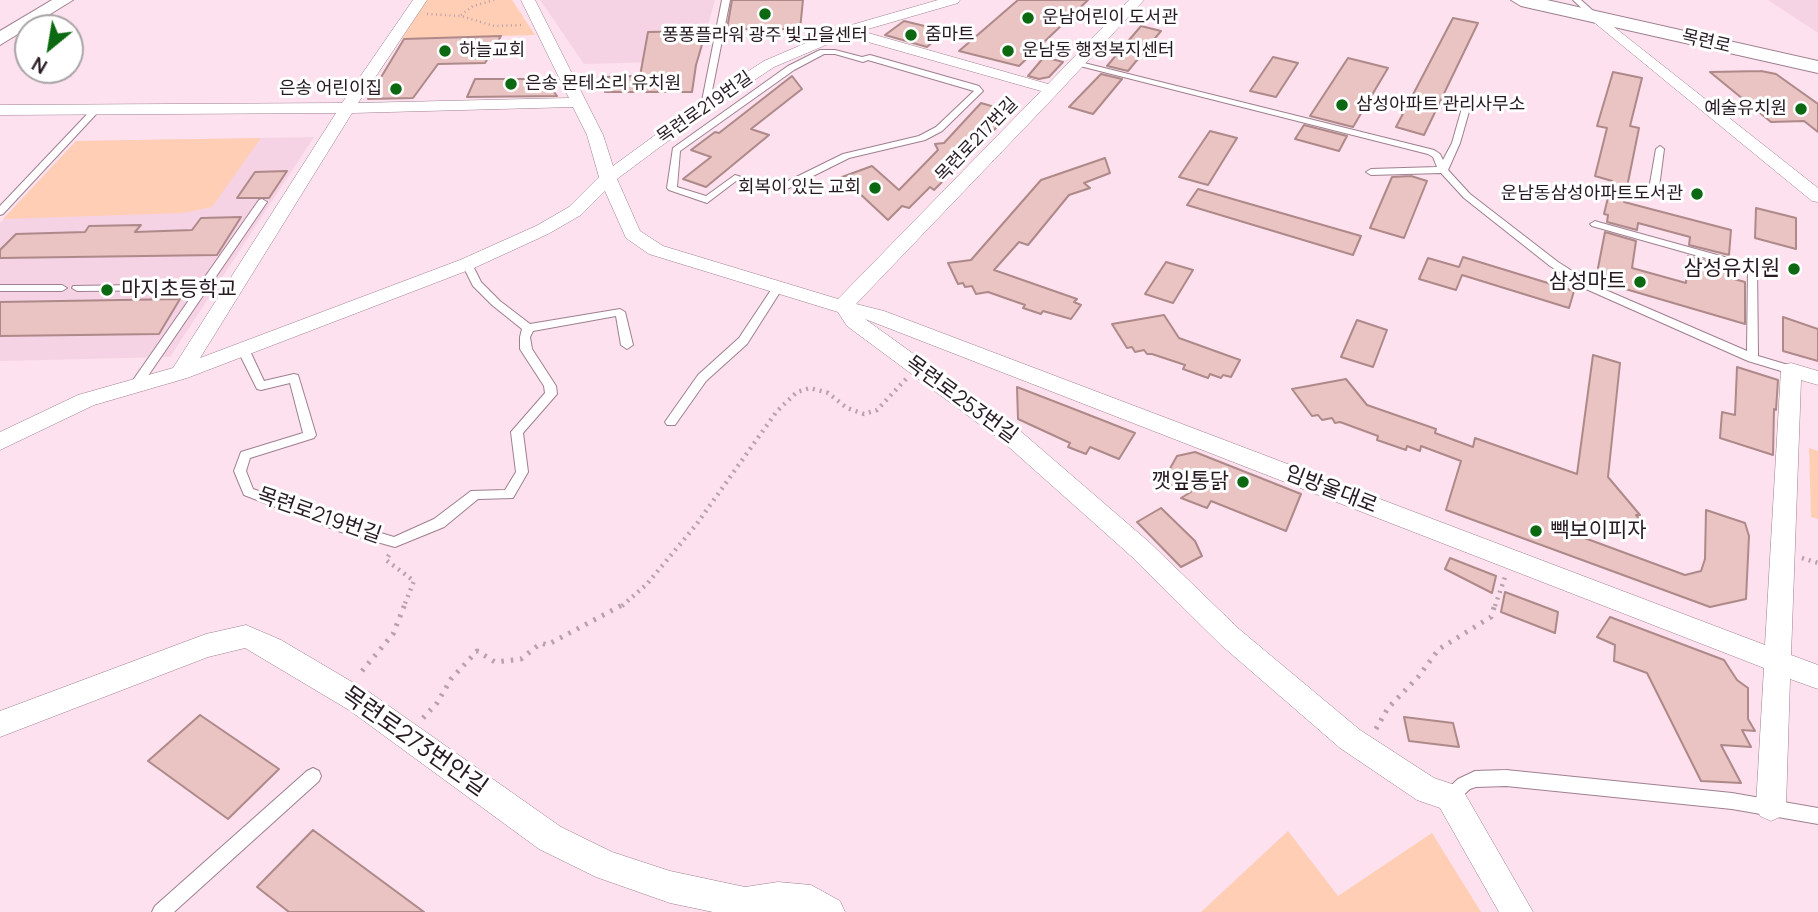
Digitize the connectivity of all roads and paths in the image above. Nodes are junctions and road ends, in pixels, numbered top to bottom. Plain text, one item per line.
1 (64, 0) edge
2 (494, 0) edge
3 (528, 0) edge
4 (726, 0) edge
5 (953, 0) edge
6 (1137, 0) edge
7 (1521, 0) edge
8 (1577, 0) edge
9 (419, 6) edge
10 (461, 16) junction
11 (1595, 16) junction
12 (529, 23) dead end
13 (846, 31) junction
14 (0, 39) edge
15 (1079, 63) junction
16 (1818, 67) edge
17 (745, 78) junction
18 (767, 84) junction
19 (1053, 90) junction
20 (1468, 101) dead end
21 (579, 102) junction
22 (705, 106) junction
23 (347, 108) junction
24 (0, 110) edge
25 (96, 110) junction
26 (1660, 149) dead end
27 (1443, 170) junction
28 (1371, 172) dead end
29 (608, 178) junction
30 (1653, 195) dead end
31 (1818, 197) edge
32 (262, 202) dead end
33 (0, 212) edge
34 (1595, 223) dead end
35 (467, 264) junction
36 (203, 287) junction
37 (0, 288) edge
38 (62, 288) dead end
39 (77, 288) dead end
40 (777, 289) junction
41 (843, 306) junction
42 (528, 328) junction
43 (626, 345) dead end
44 (243, 349) junction
45 (1752, 358) junction
46 (916, 368) junction
47 (1791, 370) junction
48 (180, 373) junction
49 (1818, 378) edge
50 (135, 386) junction
51 (671, 422) dead end
52 (0, 442) edge
53 (395, 542) junction
54 (1510, 559) junction
55 (1778, 662) junction
56 (362, 671) dead end
57 (1818, 677) edge
58 (424, 718) dead end
59 (0, 724) edge
60 (1364, 747) junction
61 (313, 776) dead end
62 (1450, 797) junction
63 (1771, 806) junction
64 (1818, 816) edge
65 (742, 907) edge
66 (161, 912) edge
67 (829, 912) edge
68 (1517, 912) edge

1 - 14 street
2 - 10 path
3 - 21 street
4 - 22 lane
5 - 13 street, 목련로219번길
6 - 15 street, 목련로217번길
7 - 11 main road, 목련로
8 - 11 lane, 목련로
9 - 10 path
9 - 23 street
10 - 12 path
11 - 16 main road, 목련로
11 - 31 street
13 - 17 street, 목련로219번길
13 - 19 street
15 - 19 street, 목련로217번길
15 - 27 lane
17 - 18 lane
17 - 22 street, 목련로219번길
18 - 18 lane
19 - 41 street, 목련로217번길
20 - 27 lane
21 - 23 street
21 - 29 street
22 - 29 street, 목련로219번길
23 - 25 street
23 - 48 street
24 - 25 street
25 - 33 lane
26 - 30 lane
27 - 28 lane
27 - 45 lane
29 - 35 street, 목련로219번길
29 - 40 street
32 - 36 lane
34 - 45 lane
35 - 42 lane
35 - 44 street, 목련로219번길
36 - 39 lane
36 - 50 lane
37 - 38 lane
40 - 41 street
40 - 51 lane
41 - 46 street, 목련로253번길
41 - 54 street, 임방울대로
42 - 43 lane
42 - 53 lane, 목련로219번길
44 - 48 street, 목련로219번길
44 - 53 lane, 목련로219번길
45 - 47 lane
46 - 58 path
46 - 60 street, 목련로253번길
47 - 49 street
47 - 55 street
48 - 50 street, 목련로219번길
50 - 52 street, 목련로219번길
53 - 56 path
54 - 55 street, 임방울대로
54 - 60 path
55 - 57 street, 임방울대로
55 - 63 street
59 - 65 street, 목련로273번안길
60 - 62 street, 목련로253번길
61 - 66 lane
62 - 63 lane
62 - 68 street
63 - 64 lane
65 - 67 street, 목련로273번안길

